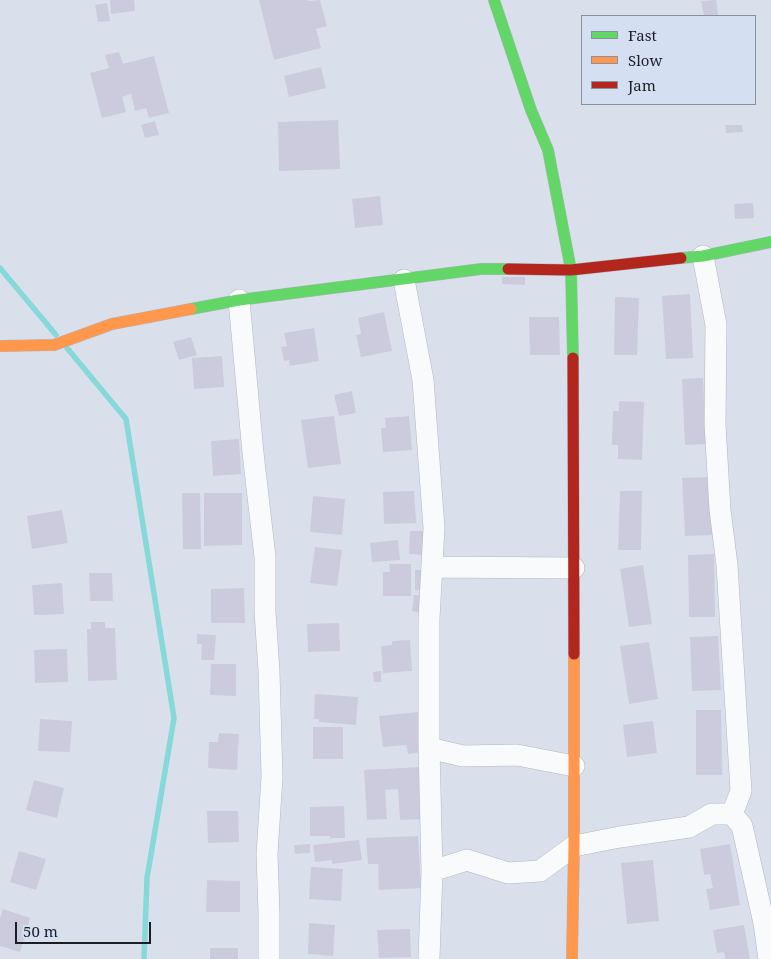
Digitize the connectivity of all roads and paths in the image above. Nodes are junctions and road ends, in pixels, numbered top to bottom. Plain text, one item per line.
1 (494, 0) edge
2 (771, 242) edge
3 (704, 256) junction
4 (571, 270) junction
5 (404, 280) junction
6 (239, 300) junction
7 (0, 346) edge
8 (432, 567) junction
9 (574, 568) junction
10 (429, 748) junction
11 (574, 766) junction
12 (732, 814) junction
13 (574, 846) junction
14 (432, 871) junction
15 (269, 959) edge
16 (429, 959) edge
17 (572, 959) edge
18 (769, 959) edge

1 - 4 street
2 - 3 street
3 - 4 street
3 - 12 street
4 - 5 street
4 - 9 street
5 - 6 street
5 - 8 street
6 - 7 street
6 - 15 street
8 - 9 street
8 - 10 street
9 - 11 street
10 - 11 street
10 - 14 street
11 - 13 street
12 - 13 street
12 - 18 street
13 - 14 street
13 - 17 street
14 - 16 street

